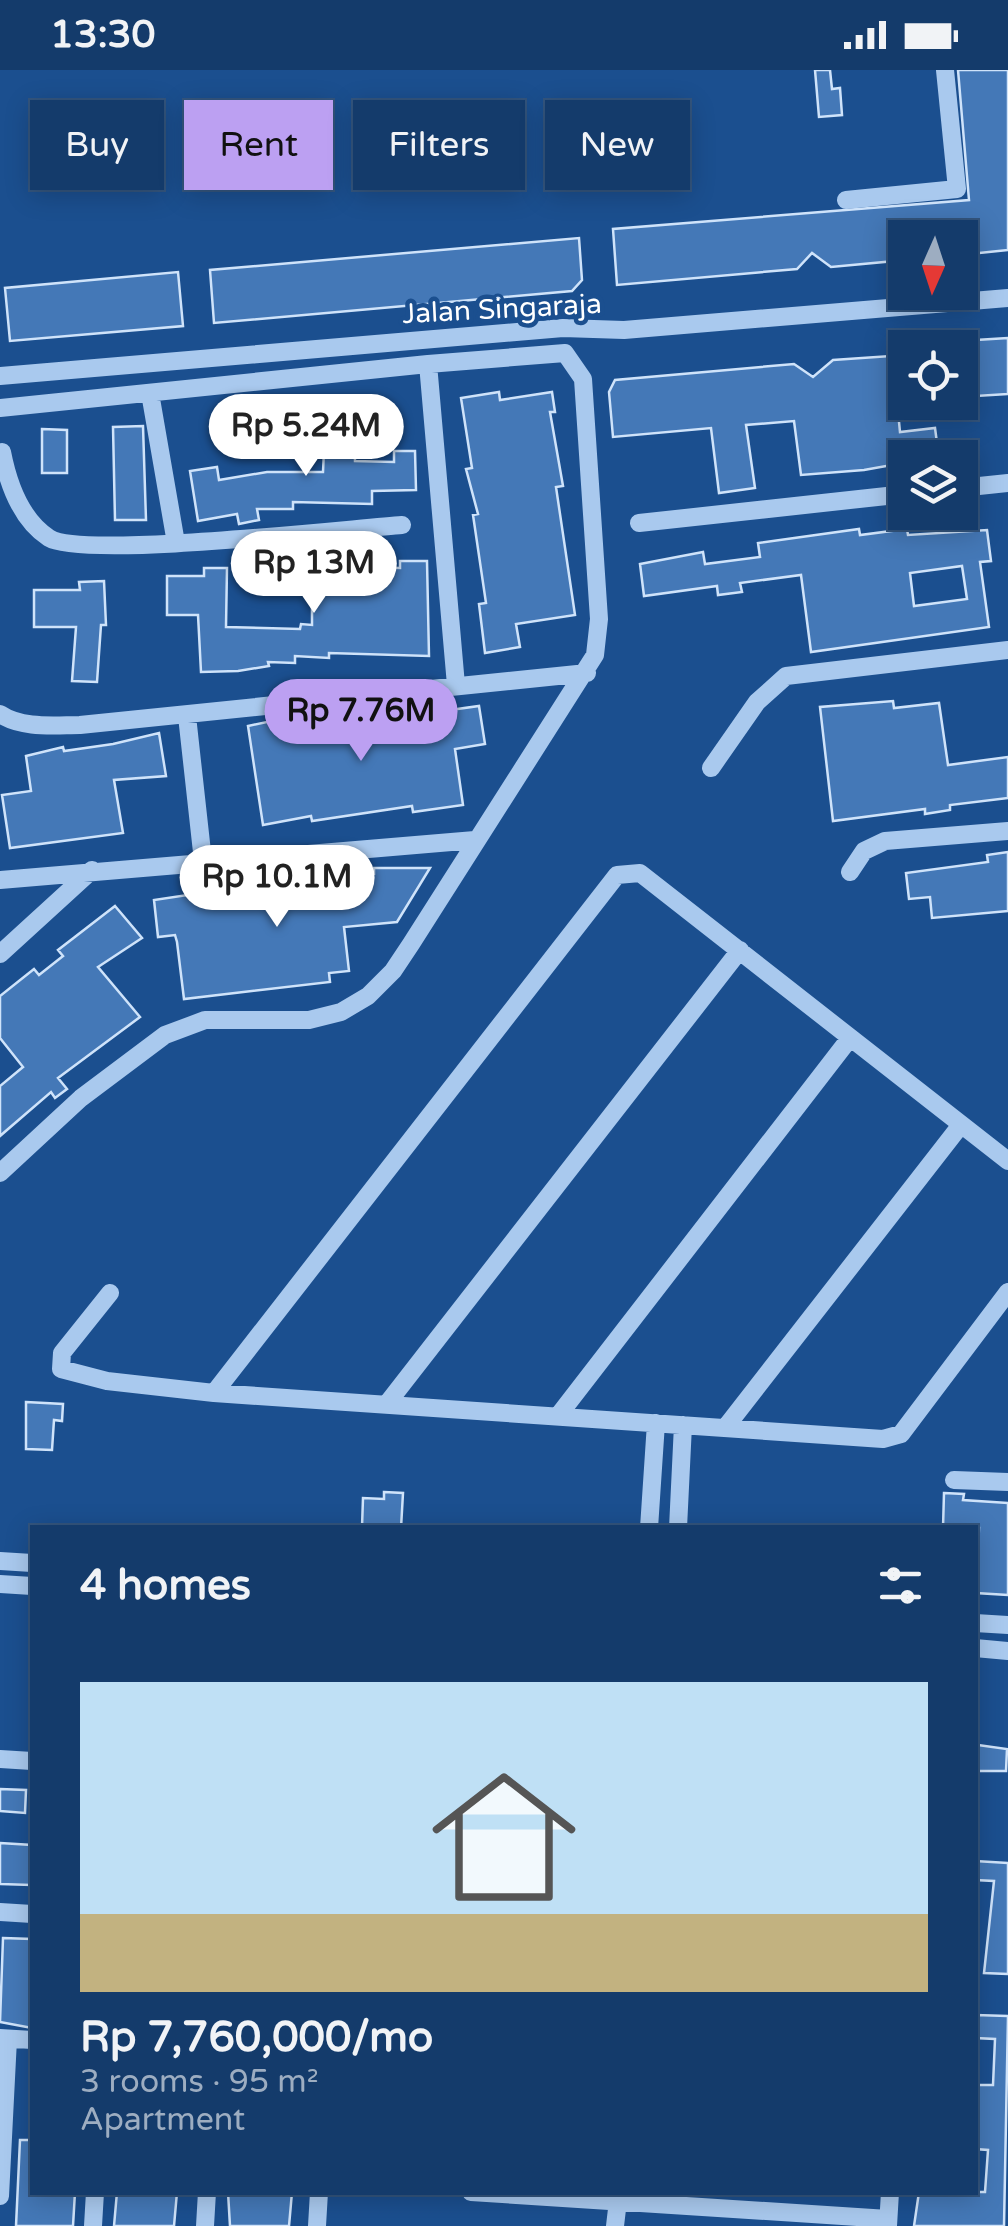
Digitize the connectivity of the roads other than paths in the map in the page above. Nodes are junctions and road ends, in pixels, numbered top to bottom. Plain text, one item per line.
1 (945, 70) edge
2 (846, 200) dead end
3 (1008, 298) edge
4 (428, 364) junction
5 (1, 373) edge
6 (150, 392) junction
7 (0, 408) edge
8 (2, 452) edge
9 (1008, 483) edge
10 (978, 486) edge
11 (888, 496) edge
12 (639, 523) dead end
13 (402, 525) dead end
14 (176, 543) junction
15 (1008, 650) edge
16 (587, 673) junction
17 (456, 684) junction
18 (0, 714) edge
19 (187, 716) junction
20 (711, 768) dead end
21 (1008, 831) edge
22 (475, 840) junction
23 (204, 862) junction
24 (92, 870) junction
25 (850, 872) dead end
26 (0, 880) edge
27 (740, 950) junction
28 (0, 954) edge
29 (850, 1038) junction
30 (960, 1126) junction
31 (1008, 1161) edge
32 (0, 1173) edge
33 (1008, 1292) edge
34 (110, 1293) dead end
35 (214, 1393) junction
36 (386, 1404) junction
37 (558, 1416) junction
38 (656, 1423) junction
39 (683, 1425) junction
40 (725, 1428) junction
41 (954, 1480) dead end
42 (1008, 1482) edge
43 (649, 1525) edge
44 (678, 1525) edge
45 (0, 1561) edge
46 (30, 1563) edge
47 (0, 1584) edge
48 (30, 1586) edge
49 (978, 1623) edge
50 (1008, 1625) edge
51 (978, 1648) edge
52 (1008, 1650) edge
53 (0, 1758) edge
54 (30, 1761) edge
55 (0, 1912) edge
56 (30, 1914) edge
57 (4, 2038) edge
58 (30, 2040) edge
59 (96, 2195) edge
60 (207, 2195) edge
61 (319, 2195) edge
62 (560, 2195) edge
63 (890, 2195) edge
64 (0, 2196) edge
65 (619, 2197) edge
66 (888, 2222) edge
67 (93, 2226) edge
68 (205, 2226) edge
69 (316, 2226) edge
70 (616, 2226) edge

1 - 2 street
3 - 5 street, Jalan Singaraja
4 - 6 street
4 - 16 street
4 - 17 street
6 - 7 street
6 - 14 street
8 - 14 street
9 - 10 street
11 - 12 street
13 - 14 street
15 - 20 street
16 - 17 street
16 - 22 street
17 - 19 street
18 - 19 street
19 - 23 street
21 - 25 street
22 - 23 street
22 - 32 street
23 - 24 street
24 - 26 street
24 - 28 street
27 - 29 street
27 - 35 street
27 - 36 street
29 - 30 street
29 - 37 street
30 - 31 street
30 - 40 street
33 - 40 street
34 - 35 street
35 - 36 street
36 - 37 street
37 - 38 street
38 - 39 street
38 - 43 street
39 - 40 street
39 - 44 street
41 - 42 street
45 - 46 street
47 - 48 street
49 - 50 street
51 - 52 street
53 - 54 street
55 - 56 street
57 - 58 street
57 - 64 street
59 - 67 street
60 - 68 street
61 - 69 street
62 - 65 street
63 - 66 street
65 - 66 street
65 - 70 street

